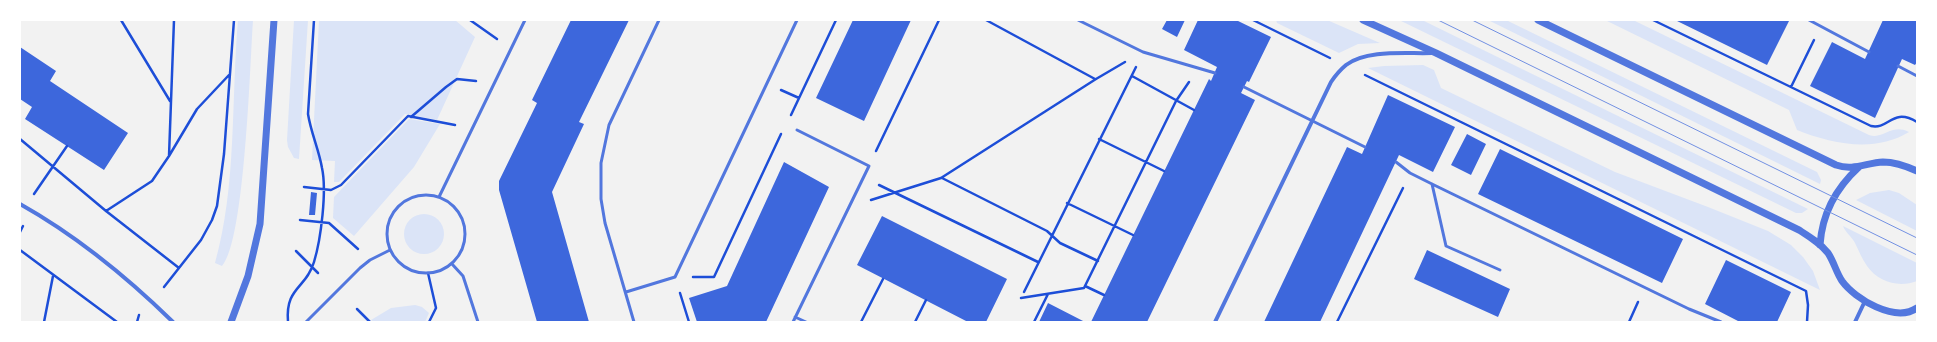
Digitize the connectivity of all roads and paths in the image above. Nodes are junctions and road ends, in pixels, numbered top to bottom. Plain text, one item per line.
1 (121, 20) edge
2 (174, 20) edge
3 (234, 20) edge
4 (274, 20) edge
5 (314, 20) edge
6 (470, 20) edge
7 (525, 20) edge
8 (659, 20) edge
9 (797, 20) edge
10 (836, 20) edge
11 (939, 20) edge
12 (986, 20) edge
13 (1078, 20) edge
14 (1253, 20) edge
15 (1266, 20) edge
16 (1363, 20) edge
17 (1538, 20) edge
18 (1653, 20) edge
19 (1809, 20) edge
20 (1264, 25) junction
21 (1821, 26) junction
22 (511, 48) junction
23 (1143, 52) junction
24 (1869, 52) dead end
25 (1436, 53) junction
26 (1333, 60) dead end
27 (1898, 66) dead end
28 (1199, 67) junction
29 (1359, 72) dead end
30 (1214, 73) dead end
31 (230, 74) junction
32 (1132, 76) junction
33 (1917, 76) edge
34 (1096, 79) junction
35 (494, 84) junction
36 (1244, 87) dead end
37 (1791, 87) junction
38 (1176, 100) junction
39 (170, 101) junction
40 (1194, 110) dead end
41 (411, 117) junction
42 (789, 118) dead end
43 (1311, 120) junction
44 (1917, 122) edge
45 (472, 128) junction
46 (797, 130) dead end
47 (783, 131) dead end
48 (20, 139) edge
49 (1099, 139) junction
50 (67, 146) dead end
51 (1365, 147) dead end
52 (169, 156) junction
53 (1146, 162) junction
54 (1396, 162) dead end
55 (52, 166) junction
56 (869, 166) junction
57 (1859, 167) junction
58 (1164, 171) dead end
59 (1917, 171) edge
60 (1410, 173) junction
61 (864, 177) junction
62 (941, 178) junction
63 (1432, 184) junction
64 (304, 187) dead end
65 (324, 189) junction
66 (895, 193) junction
67 (439, 197) junction
68 (1067, 203) junction
69 (20, 204) edge
70 (850, 206) junction
71 (25, 207) junction
72 (106, 211) junction
73 (300, 220) dead end
74 (320, 222) junction
75 (1115, 227) junction
76 (1052, 235) junction
77 (1133, 235) dead end
78 (348, 240) dead end
79 (1820, 245) junction
80 (20, 250) edge
81 (390, 250) junction
82 (296, 251) dead end
83 (1098, 261) junction
84 (1038, 262) junction
85 (452, 264) junction
86 (312, 267) junction
87 (180, 268) junction
88 (1500, 270) dead end
89 (318, 272) dead end
90 (428, 274) junction
91 (54, 276) junction
92 (675, 277) junction
93 (883, 279) dead end
94 (1085, 286) junction
95 (164, 287) dead end
96 (1644, 288) junction
97 (626, 292) junction
98 (1024, 292) dead end
99 (1049, 293) junction
100 (1104, 295) dead end
101 (1021, 298) dead end
102 (926, 300) dead end
103 (1865, 301) junction
104 (356, 310) dead end
105 (1916, 310) edge
106 (139, 315) dead end
107 (795, 317) junction
108 (44, 322) edge
109 (117, 322) edge
110 (137, 322) edge
111 (173, 322) edge
112 (231, 322) edge
113 (288, 322) edge
114 (306, 322) edge
115 (370, 322) edge
116 (429, 322) edge
117 (478, 322) edge
118 (634, 322) edge
119 (689, 322) edge
120 (793, 322) edge
121 (806, 322) edge
122 (861, 322) edge
123 (915, 322) edge
124 (1034, 322) edge
125 (1215, 322) edge
126 (1337, 322) edge
127 (1629, 322) edge
128 (1721, 322) edge
129 (1807, 322) edge
130 (1855, 322) edge

1 - 39 path
2 - 39 path
3 - 31 path
4 - 112 street
5 - 65 path
6 - 22 path
7 - 22 lane
8 - 97 lane
9 - 92 lane
10 - 42 path
11 - 56 path
12 - 34 path
13 - 23 lane
14 - 20 path
15 - 20 path
16 - 25 street
17 - 57 street
18 - 37 path
19 - 21 lane
20 - 26 path
21 - 24 lane
21 - 37 path
22 - 35 lane
23 - 28 lane
23 - 32 path
23 - 34 path
25 - 43 street
25 - 79 street
27 - 33 lane
28 - 30 lane
28 - 38 path
29 - 129 path
31 - 52 path
31 - 87 path
32 - 38 path
32 - 49 path
34 - 62 path
35 - 41 path
35 - 45 lane
36 - 43 lane
37 - 44 path
38 - 40 path
38 - 53 path
39 - 52 path
41 - 45 path
41 - 65 path
43 - 51 lane
43 - 125 street
45 - 67 lane
46 - 56 lane
47 - 92 path
48 - 55 path
49 - 53 path
49 - 68 path
50 - 55 path
52 - 72 path
53 - 58 path
53 - 75 path
54 - 60 lane
55 - 71 path
55 - 72 path
56 - 61 lane
57 - 59 street
57 - 79 street
60 - 63 lane
60 - 126 path
61 - 66 path
61 - 70 lane
62 - 66 path
62 - 76 path
63 - 88 lane
63 - 96 lane
64 - 65 path
65 - 74 path
66 - 70 path
66 - 84 path
67 - 81 lane
67 - 85 lane
68 - 75 path
68 - 76 path
69 - 71 street
70 - 107 lane
71 - 111 street
72 - 87 path
73 - 74 path
74 - 78 path
74 - 86 path
75 - 77 path
75 - 83 path
76 - 83 path
76 - 84 path
79 - 103 street
80 - 91 path
81 - 90 lane
81 - 114 lane
82 - 86 path
83 - 94 path
84 - 98 path
85 - 90 lane
85 - 117 lane
86 - 89 path
86 - 113 path
87 - 95 path
90 - 116 path
91 - 108 path
91 - 109 path
92 - 97 lane
92 - 119 path
93 - 122 path
94 - 99 path
94 - 100 path
96 - 127 path
96 - 128 lane
97 - 118 lane
99 - 101 path
99 - 124 path
102 - 123 path
103 - 105 street
103 - 130 street
104 - 115 path
106 - 110 path
107 - 120 lane
107 - 121 lane

